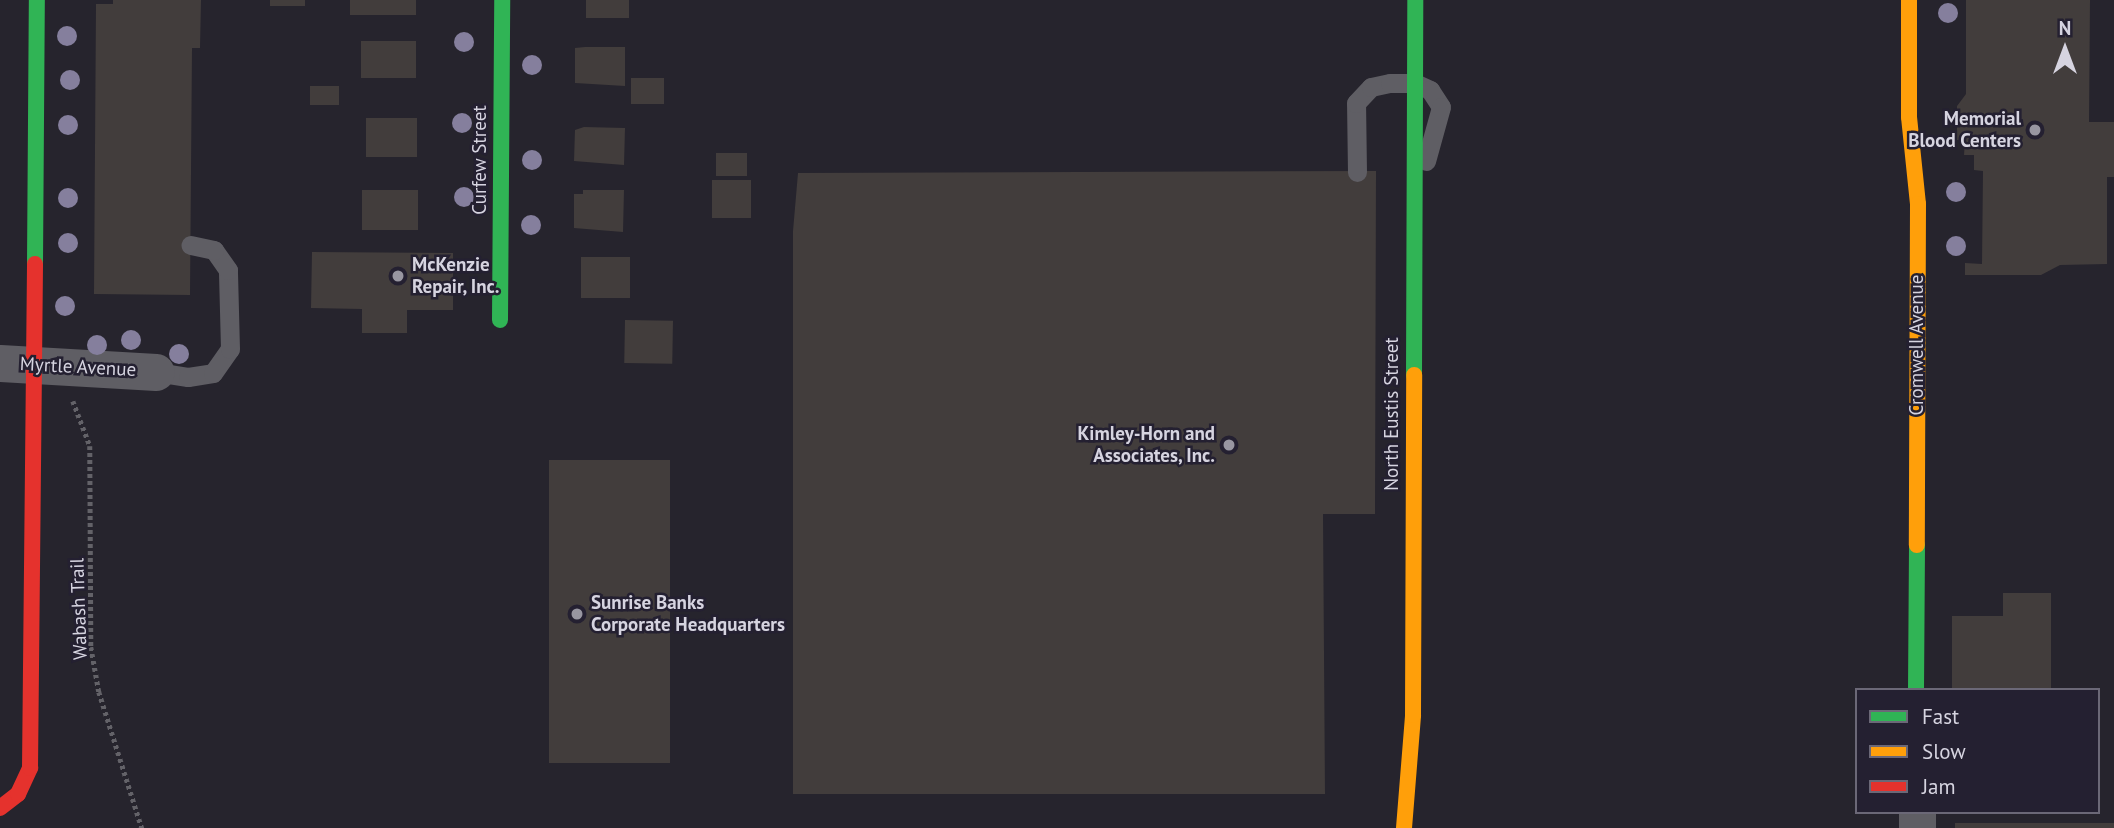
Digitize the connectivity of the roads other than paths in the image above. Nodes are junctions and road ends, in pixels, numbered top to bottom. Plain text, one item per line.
1 (37, 0) edge
2 (502, 0) edge
3 (1415, 0) edge
4 (1909, 0) edge
5 (1415, 83) junction
6 (1357, 172) dead end
7 (1414, 198) joint
8 (191, 245) dead end
9 (500, 320) dead end
10 (17, 363) edge
11 (156, 372) joint
12 (1916, 688) edge
13 (0, 808) edge
14 (1404, 828) edge

1 - 10 street
2 - 9 street, Curfew Street
3 - 5 street
4 - 12 street, Cromwell Avenue
5 - 6 lane
5 - 7 lane
7 - 14 street, North Eustis Street
8 - 11 lane
10 - 11 street, Myrtle Avenue
10 - 13 street

